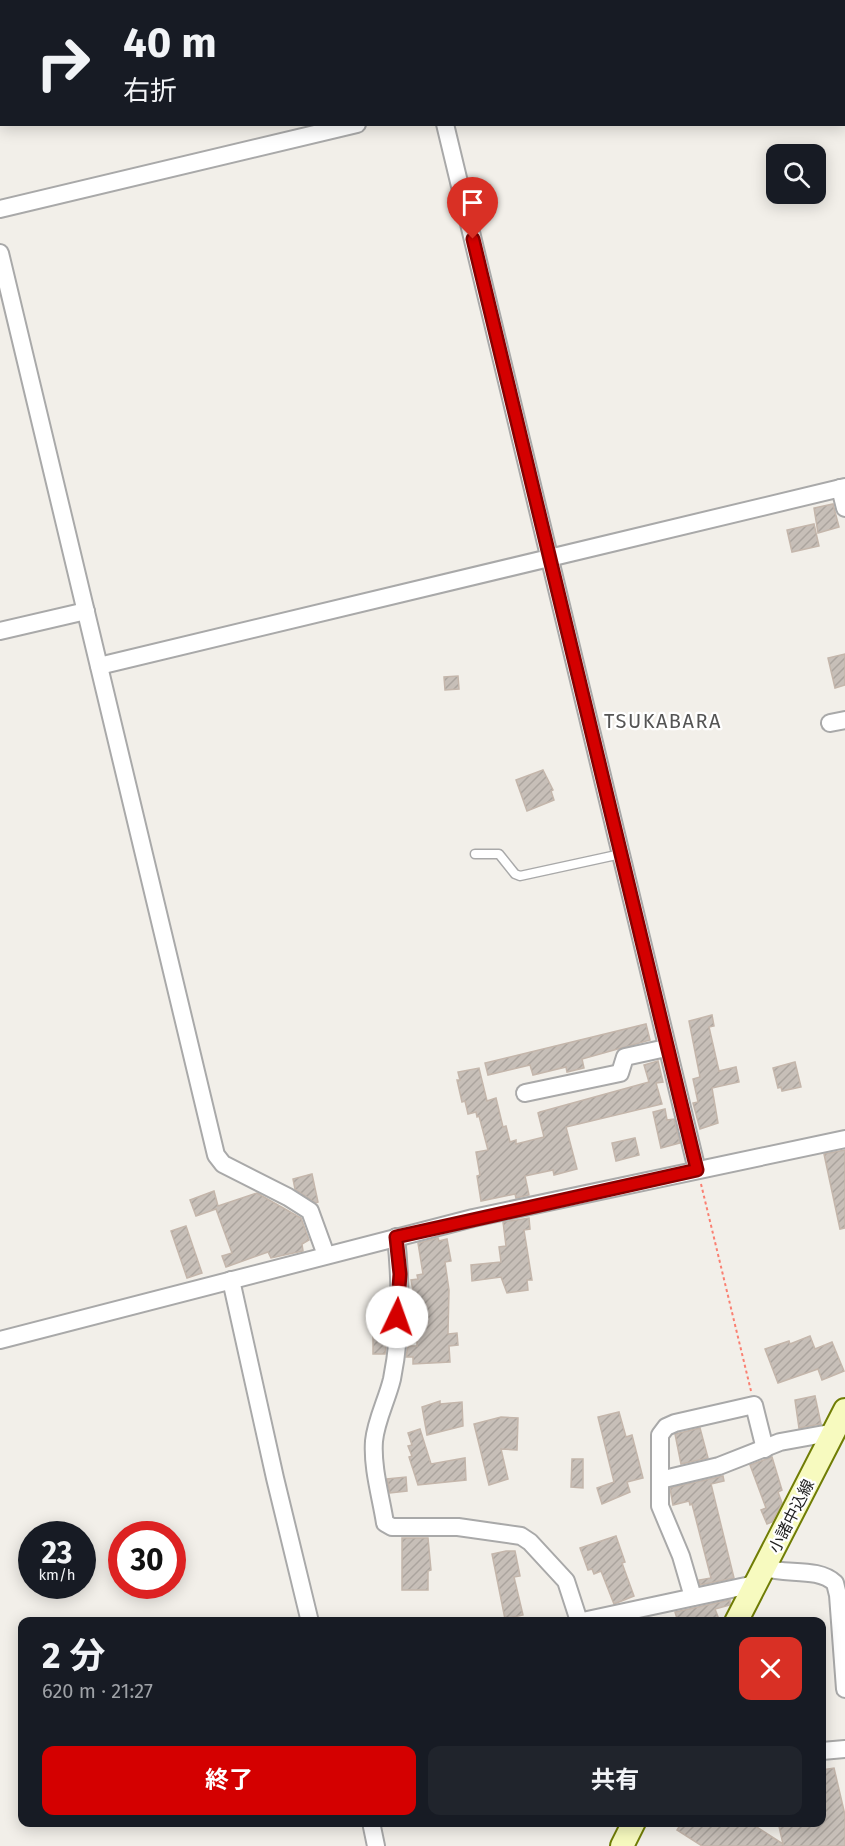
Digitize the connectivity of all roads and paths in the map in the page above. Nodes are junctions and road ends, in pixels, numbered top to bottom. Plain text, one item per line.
1 (349, 126) edge
2 (445, 126) edge
3 (0, 209) edge
4 (0, 253) edge
5 (843, 488) edge
6 (845, 508) edge
7 (550, 558) junction
8 (86, 611) junction
9 (0, 631) edge
10 (99, 666) junction
11 (475, 854) dead end
12 (622, 854) junction
13 (666, 1048) junction
14 (525, 1093) dead end
15 (845, 1139) edge
16 (697, 1170) junction
17 (396, 1237) junction
18 (326, 1256) junction
19 (231, 1280) junction
20 (0, 1340) edge
21 (754, 1405) junction
22 (845, 1410) edge
23 (831, 1438) junction
24 (765, 1449) junction
25 (660, 1480) junction
26 (760, 1576) junction
27 (693, 1597) junction
28 (309, 1617) edge
29 (577, 1617) edge
30 (597, 1617) edge
31 (738, 1617) edge
32 (845, 1689) edge
33 (845, 1749) edge
34 (826, 1751) edge
35 (372, 1827) edge
36 (632, 1827) edge
37 (376, 1846) edge
38 (622, 1846) edge

1 - 3 street
2 - 7 street
4 - 8 street
5 - 6 street
5 - 7 street
7 - 10 street
7 - 12 street
8 - 9 street
8 - 10 street
10 - 18 street
11 - 12 lane
12 - 13 street
13 - 14 street
13 - 16 street
15 - 16 street
16 - 17 street
16 - 21 path
17 - 18 street
17 - 29 street
18 - 19 street
19 - 20 street
19 - 28 street
21 - 24 street
21 - 25 street
22 - 23 main road, 小諸中込線
23 - 24 street
23 - 26 main road, 小諸中込線
24 - 25 street
25 - 27 street
26 - 27 street
26 - 31 main road, 小諸中込線
26 - 32 street
27 - 30 street
33 - 34 street
35 - 37 street
36 - 38 main road

